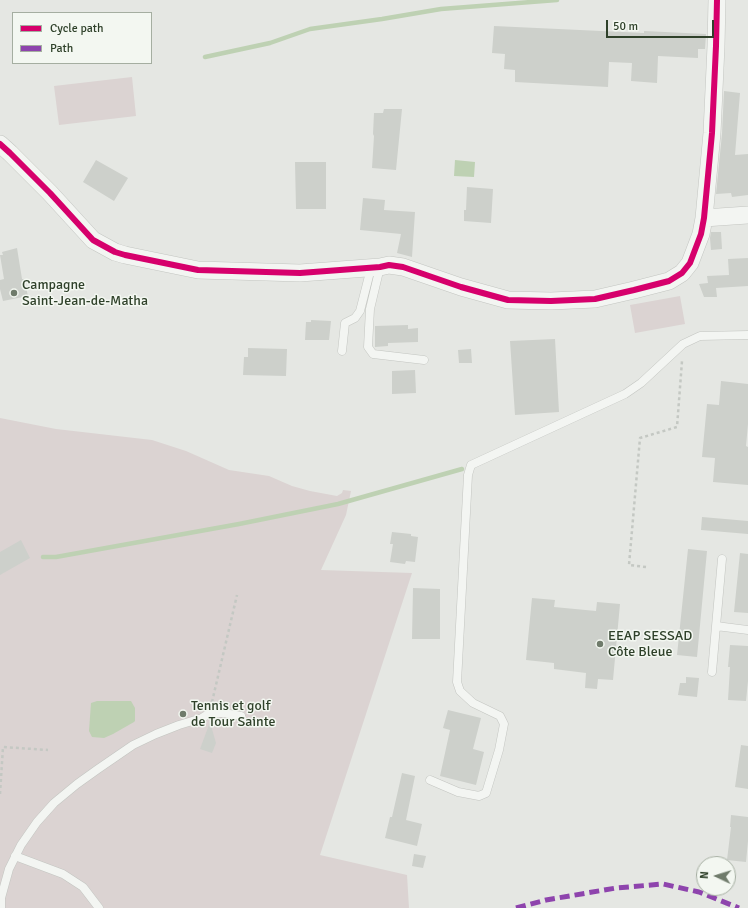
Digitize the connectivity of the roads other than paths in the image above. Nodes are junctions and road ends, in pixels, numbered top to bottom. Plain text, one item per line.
1 (717, 0) edge
2 (0, 144) edge
3 (748, 215) edge
4 (704, 218) junction
5 (375, 268) junction
6 (748, 335) edge
7 (342, 351) dead end
8 (424, 360) dead end
9 (722, 559) dead end
10 (716, 626) junction
11 (748, 630) edge
12 (712, 672) dead end
13 (241, 716) dead end
14 (430, 780) dead end
15 (15, 856) junction
16 (1, 908) edge
17 (99, 908) edge

1 - 4 street
2 - 5 street
3 - 4 street
4 - 5 street
5 - 7 lane
5 - 8 lane
6 - 14 lane
9 - 10 lane
10 - 11 lane
10 - 12 lane
13 - 15 lane
15 - 16 lane
15 - 17 lane

